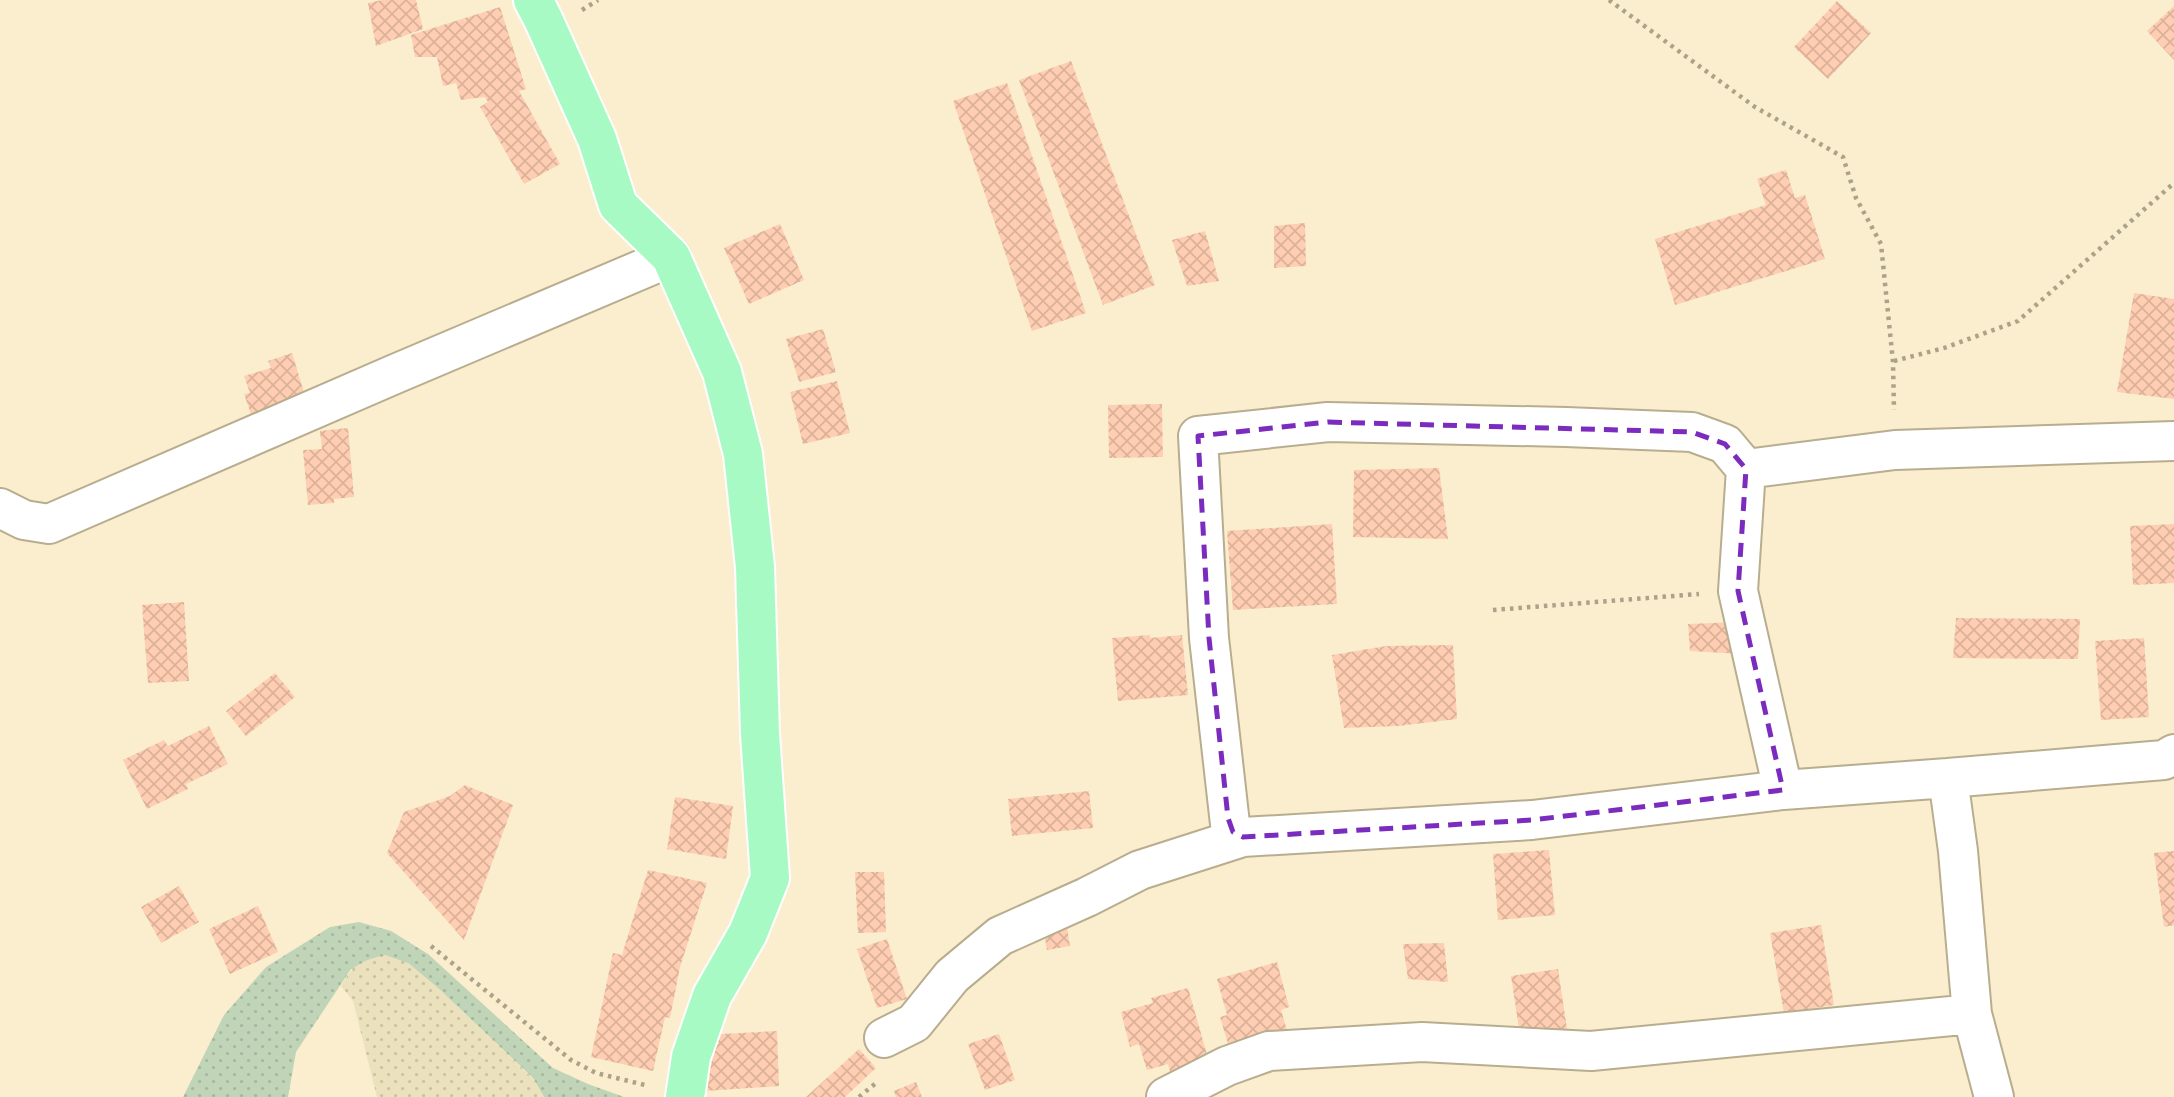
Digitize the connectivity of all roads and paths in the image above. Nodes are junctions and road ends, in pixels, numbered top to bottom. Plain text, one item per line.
1 (533, 0) edge
2 (1609, 0) edge
3 (2174, 183) edge
4 (671, 257) junction
5 (1894, 362) junction
6 (2174, 441) edge
7 (1895, 450) junction
8 (1746, 469) junction
9 (0, 508) edge
10 (1738, 591) junction
11 (1493, 610) dead end
12 (2174, 754) edge
13 (1948, 778) junction
14 (1783, 790) junction
15 (1243, 836) junction
16 (431, 946) dead end
17 (1972, 1014) junction
18 (884, 1038) dead end
19 (876, 1083) dead end
20 (684, 1096) edge
21 (859, 1097) edge
22 (1166, 1097) edge
23 (1994, 1097) edge

1 - 4 main road
2 - 5 path
3 - 5 path
4 - 9 street
4 - 20 main road
5 - 7 path
6 - 7 street
7 - 8 street
8 - 10 street
8 - 15 street
10 - 11 path
10 - 14 street
12 - 13 street
13 - 14 street
13 - 17 street
14 - 15 street
15 - 18 street
16 - 20 path
17 - 22 street
17 - 23 street
19 - 21 path

